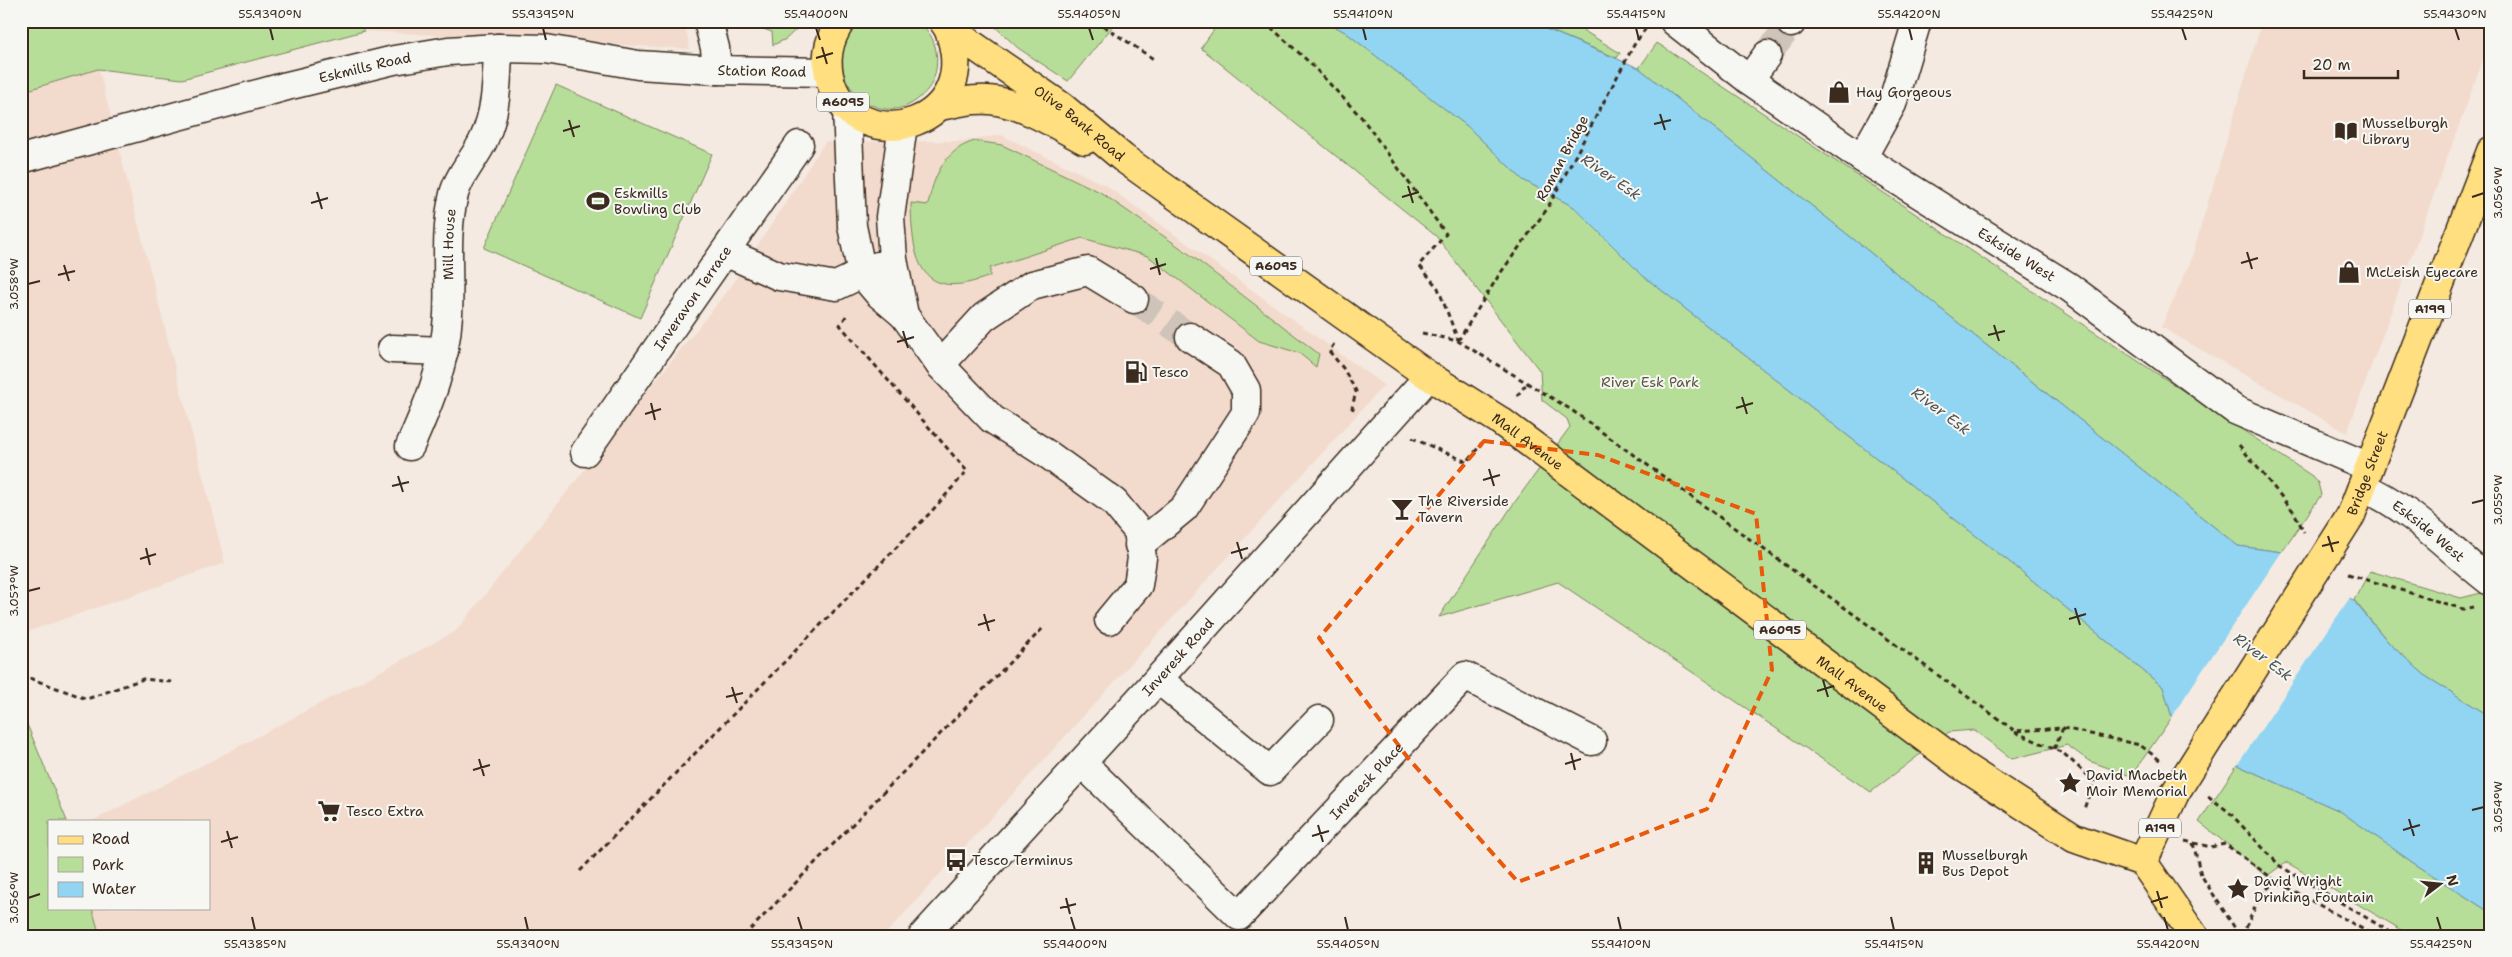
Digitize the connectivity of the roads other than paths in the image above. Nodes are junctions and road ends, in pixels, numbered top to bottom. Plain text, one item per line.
1 (708, 21) edge
2 (841, 21) edge
3 (1674, 21) edge
4 (1917, 21) edge
5 (945, 25) edge
6 (498, 48) junction
7 (1767, 55) tunnel mouth
8 (717, 70) junction
9 (828, 72) junction
10 (1749, 80) junction
11 (939, 106) junction
12 (848, 108) junction
13 (902, 125) junction
14 (799, 145) dead end
15 (2491, 151) edge
16 (1123, 158) junction
17 (1862, 158) junction
18 (21, 159) edge
19 (725, 252) junction
20 (893, 259) junction
21 (862, 274) junction
22 (1134, 300) tunnel mouth
23 (904, 315) junction
24 (1190, 337) tunnel mouth
25 (392, 349) dead end
26 (444, 351) junction
27 (940, 365) junction
28 (1428, 376) junction
29 (410, 446) dead end
30 (585, 452) dead end
31 (2365, 477) junction
32 (1139, 545) junction
33 (2491, 581) edge
34 (1108, 620) dead end
35 (1158, 679) junction
36 (1318, 720) dead end
37 (1592, 741) dead end
38 (1082, 763) junction
39 (2144, 862) junction
40 (923, 936) edge
41 (2194, 936) edge

1 - 8 street, Station Road
2 - 9 main road, Olive Bank Road / A6095
3 - 10 street, Eskside West
4 - 17 street
5 - 11 main road, Olive Bank Road / A6095
5 - 16 main road, Olive Bank Road / A6095
6 - 8 street, Eskmills Road
6 - 18 street, Eskmills Road
6 - 26 street, Mill House
7 - 10 street
8 - 9 street, Station Road
9 - 12 main road, Olive Bank Road / A6095
10 - 17 street, Eskside West
11 - 13 main road, Olive Bank Road / A6095
11 - 16 main road, Olive Bank Road / A6095
12 - 13 main road, Olive Bank Road / A6095
12 - 21 street
13 - 20 street
14 - 19 street, Inveravon Terrace
15 - 31 main road, Bridge Street / A199
16 - 28 main road, A6095
17 - 31 street, Eskside West
19 - 21 street
19 - 30 street, Inveravon Terrace
20 - 21 street
20 - 23 street
21 - 23 street
22 - 27 street
23 - 27 street
24 - 32 street
25 - 26 street
26 - 29 street, Mill House
27 - 32 street
28 - 35 street, Inveresk Road
28 - 39 main road, Mall Avenue / A6095
31 - 33 street, Eskside West
31 - 39 main road, Bridge Street / A199, bridge
32 - 34 street
35 - 36 street
35 - 38 street, Inveresk Road
37 - 38 street, Inveresk Place
38 - 40 street, Inveresk Road
39 - 41 main road

